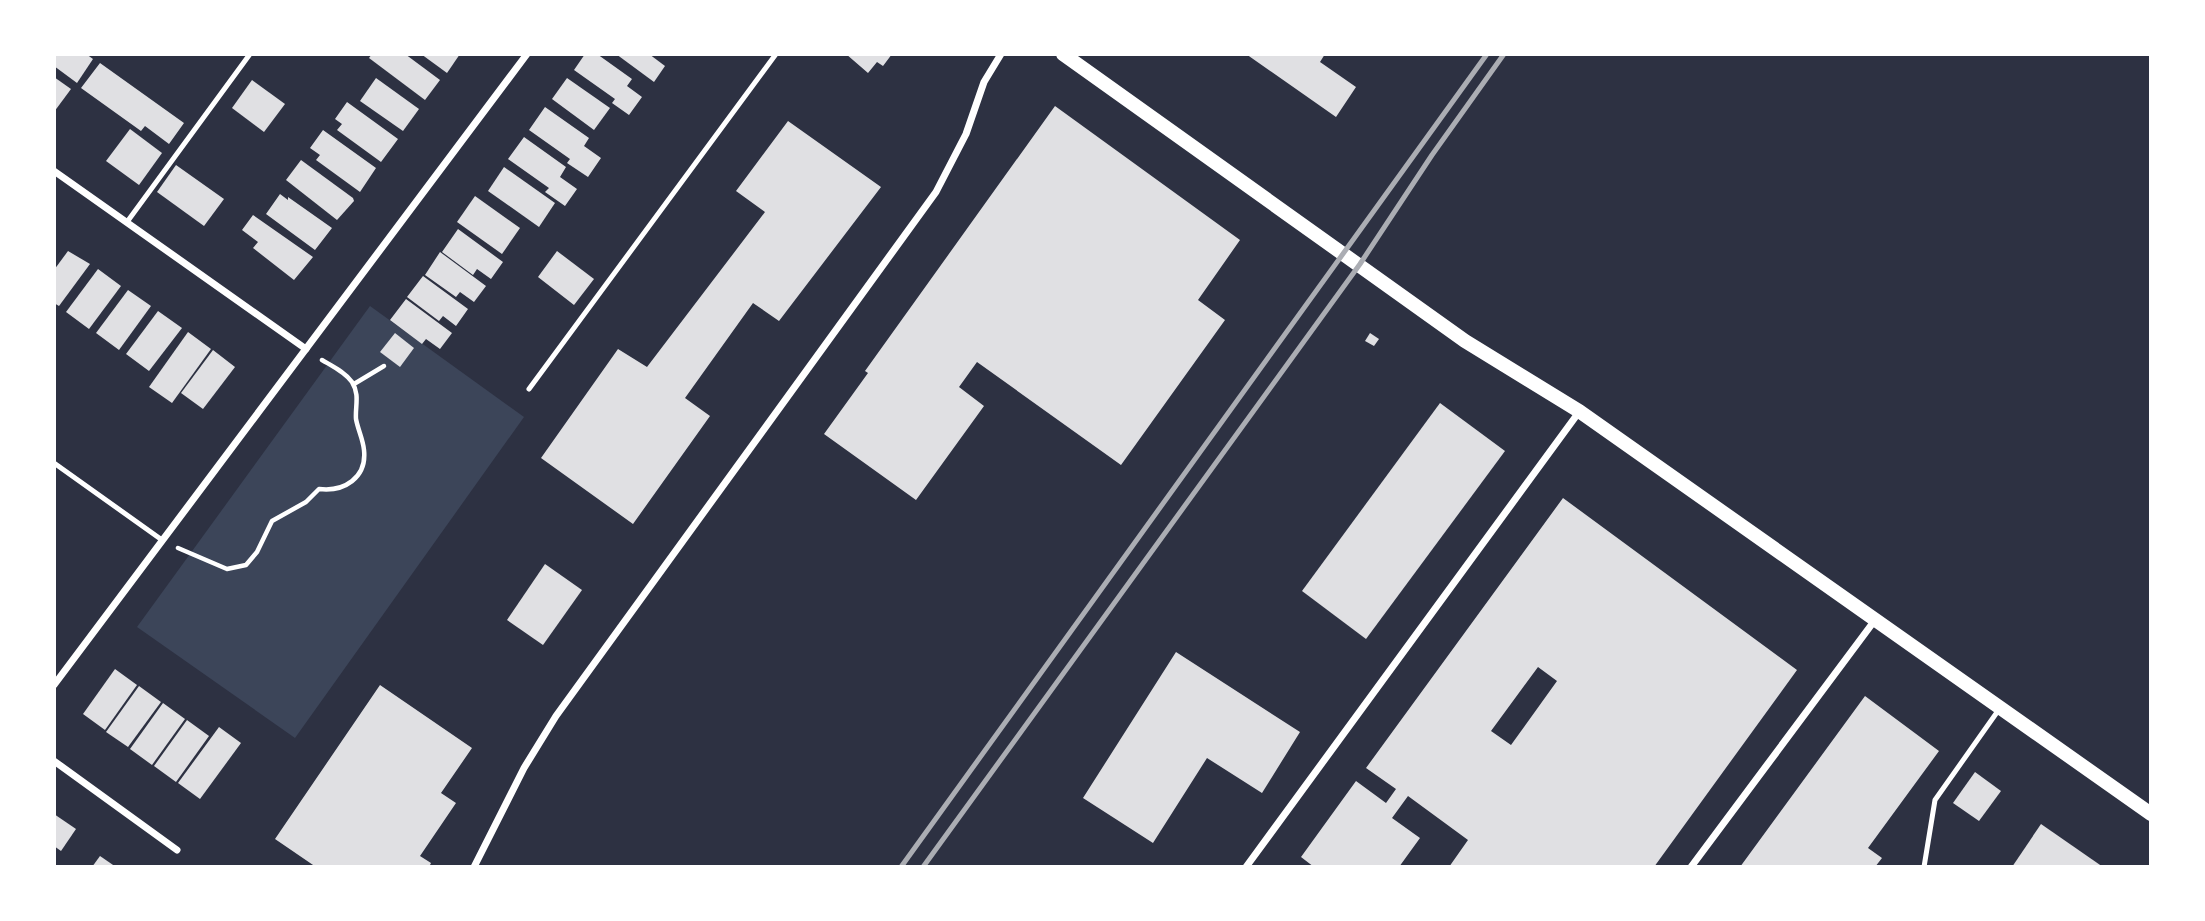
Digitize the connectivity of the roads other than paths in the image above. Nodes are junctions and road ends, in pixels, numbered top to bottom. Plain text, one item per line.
1 (250, 54) edge
2 (527, 54) edge
3 (776, 54) edge
4 (1000, 54) edge
5 (1063, 54) edge
6 (54, 171) edge
7 (127, 222) junction
8 (306, 349) junction
9 (529, 389) dead end
10 (1579, 411) junction
11 (54, 463) edge
12 (162, 540) junction
13 (1875, 620) junction
14 (54, 685) edge
15 (2000, 708) junction
16 (54, 761) edge
17 (2151, 814) edge
18 (177, 850) dead end
19 (474, 867) edge
20 (1246, 867) edge
21 (1691, 867) edge
22 (1924, 867) edge

1 - 7 lane
2 - 8 street
3 - 9 lane
4 - 19 street
5 - 10 main road
6 - 7 street
7 - 8 street
8 - 12 street
10 - 13 main road
10 - 20 street
11 - 12 lane
12 - 14 street
13 - 15 main road
13 - 21 street
15 - 17 main road
15 - 22 lane
16 - 18 street

